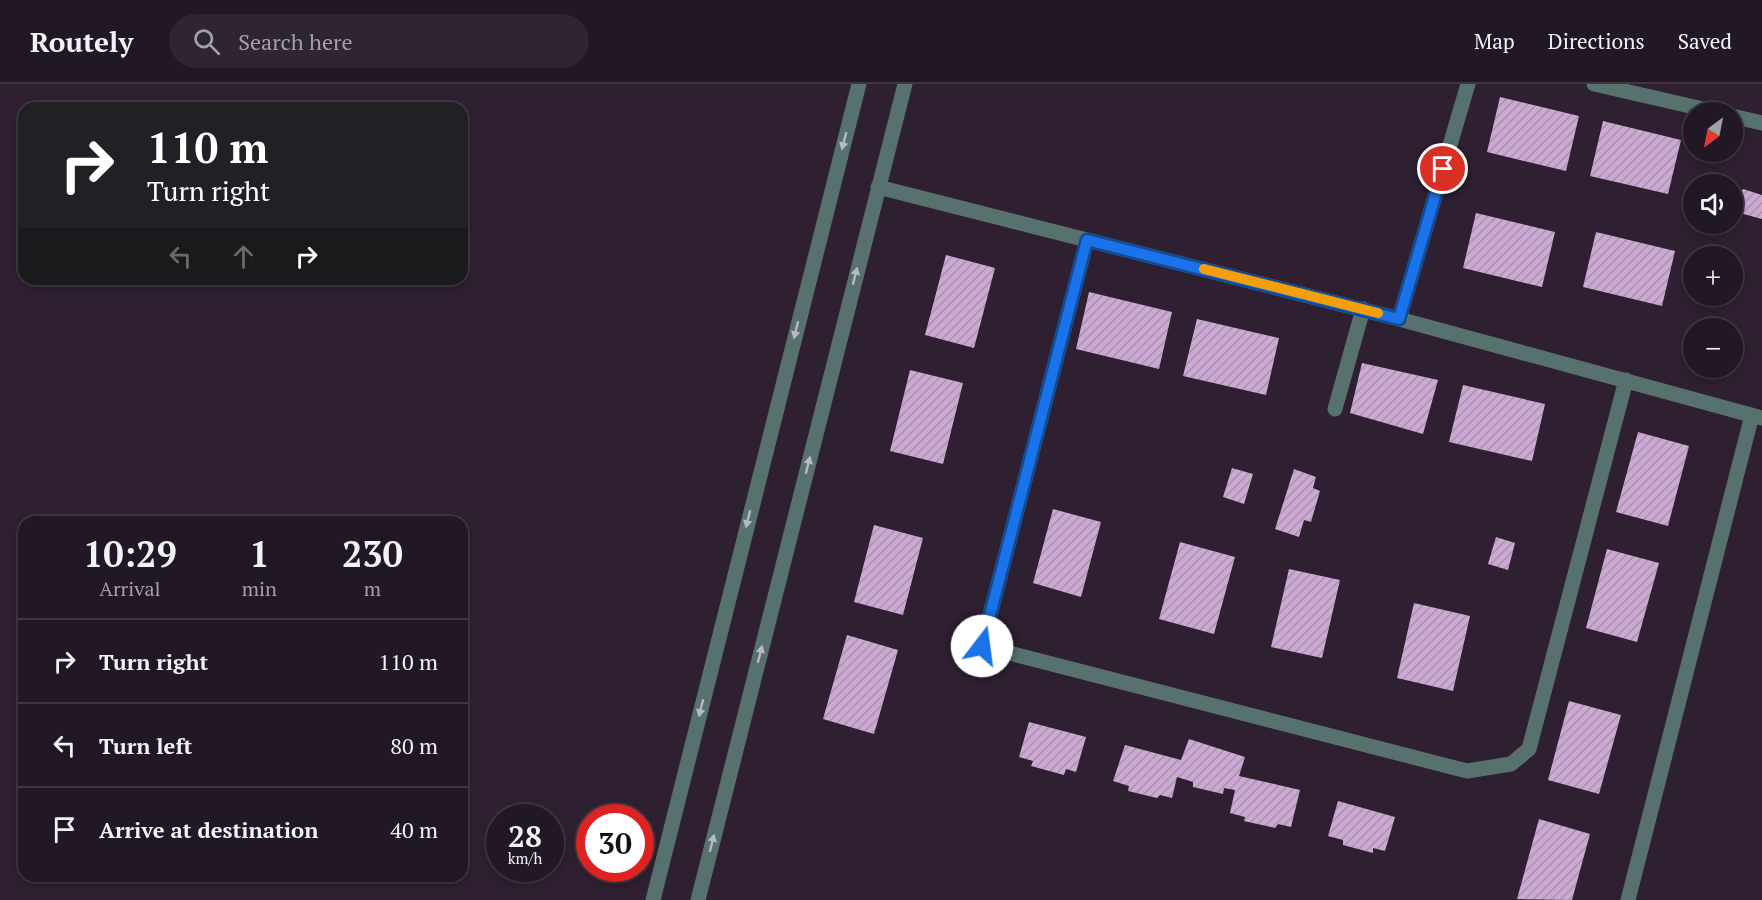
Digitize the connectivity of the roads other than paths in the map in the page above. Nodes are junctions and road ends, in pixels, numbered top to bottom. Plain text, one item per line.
1 (859, 84) edge
2 (905, 84) edge
3 (1468, 84) edge
4 (1594, 84) edge
5 (1647, 90) edge
6 (1685, 102) edge
7 (1743, 119) edge
8 (1762, 123) edge
9 (878, 187) junction
10 (1087, 240) junction
11 (1363, 309) junction
12 (1399, 319) junction
13 (1626, 380) junction
14 (1335, 409) dead end
15 (1757, 417) edge
16 (653, 900) edge
17 (698, 900) edge
18 (1628, 900) edge

1 -> 16 street
2 - 9 street
3 - 12 street
4 - 5 street
5 - 6 street
7 - 8 street
9 - 10 street
17 -> 9 street
10 - 11 street
10 - 13 street
11 - 12 street
11 - 14 street
12 - 13 street
13 - 15 street
15 - 18 street

